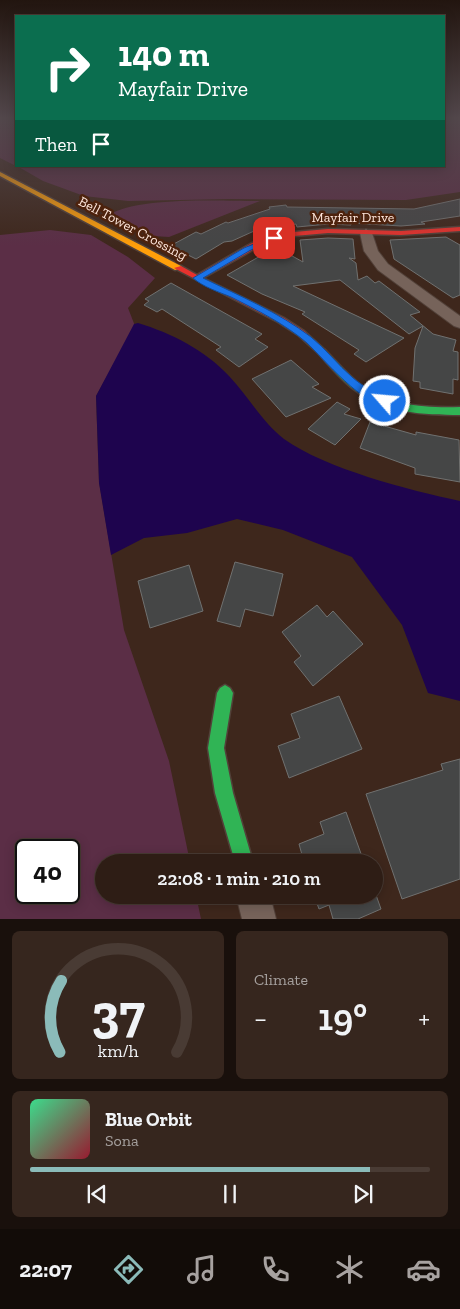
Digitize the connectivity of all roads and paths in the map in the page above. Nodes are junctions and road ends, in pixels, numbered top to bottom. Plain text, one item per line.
1 (0, 174) edge
2 (460, 229) edge
3 (366, 233) junction
4 (197, 278) junction
5 (460, 324) edge
6 (460, 411) edge
7 (225, 693) dead end
8 (242, 854) edge
9 (255, 904) edge
10 (259, 919) edge

1 - 4 street, Bell Tower Crossing
2 - 3 street, Mayfair Drive
3 - 4 street, Mayfair Drive
3 - 5 street
4 - 6 street, Bell Tower Crossing
7 - 8 street
9 - 10 street

